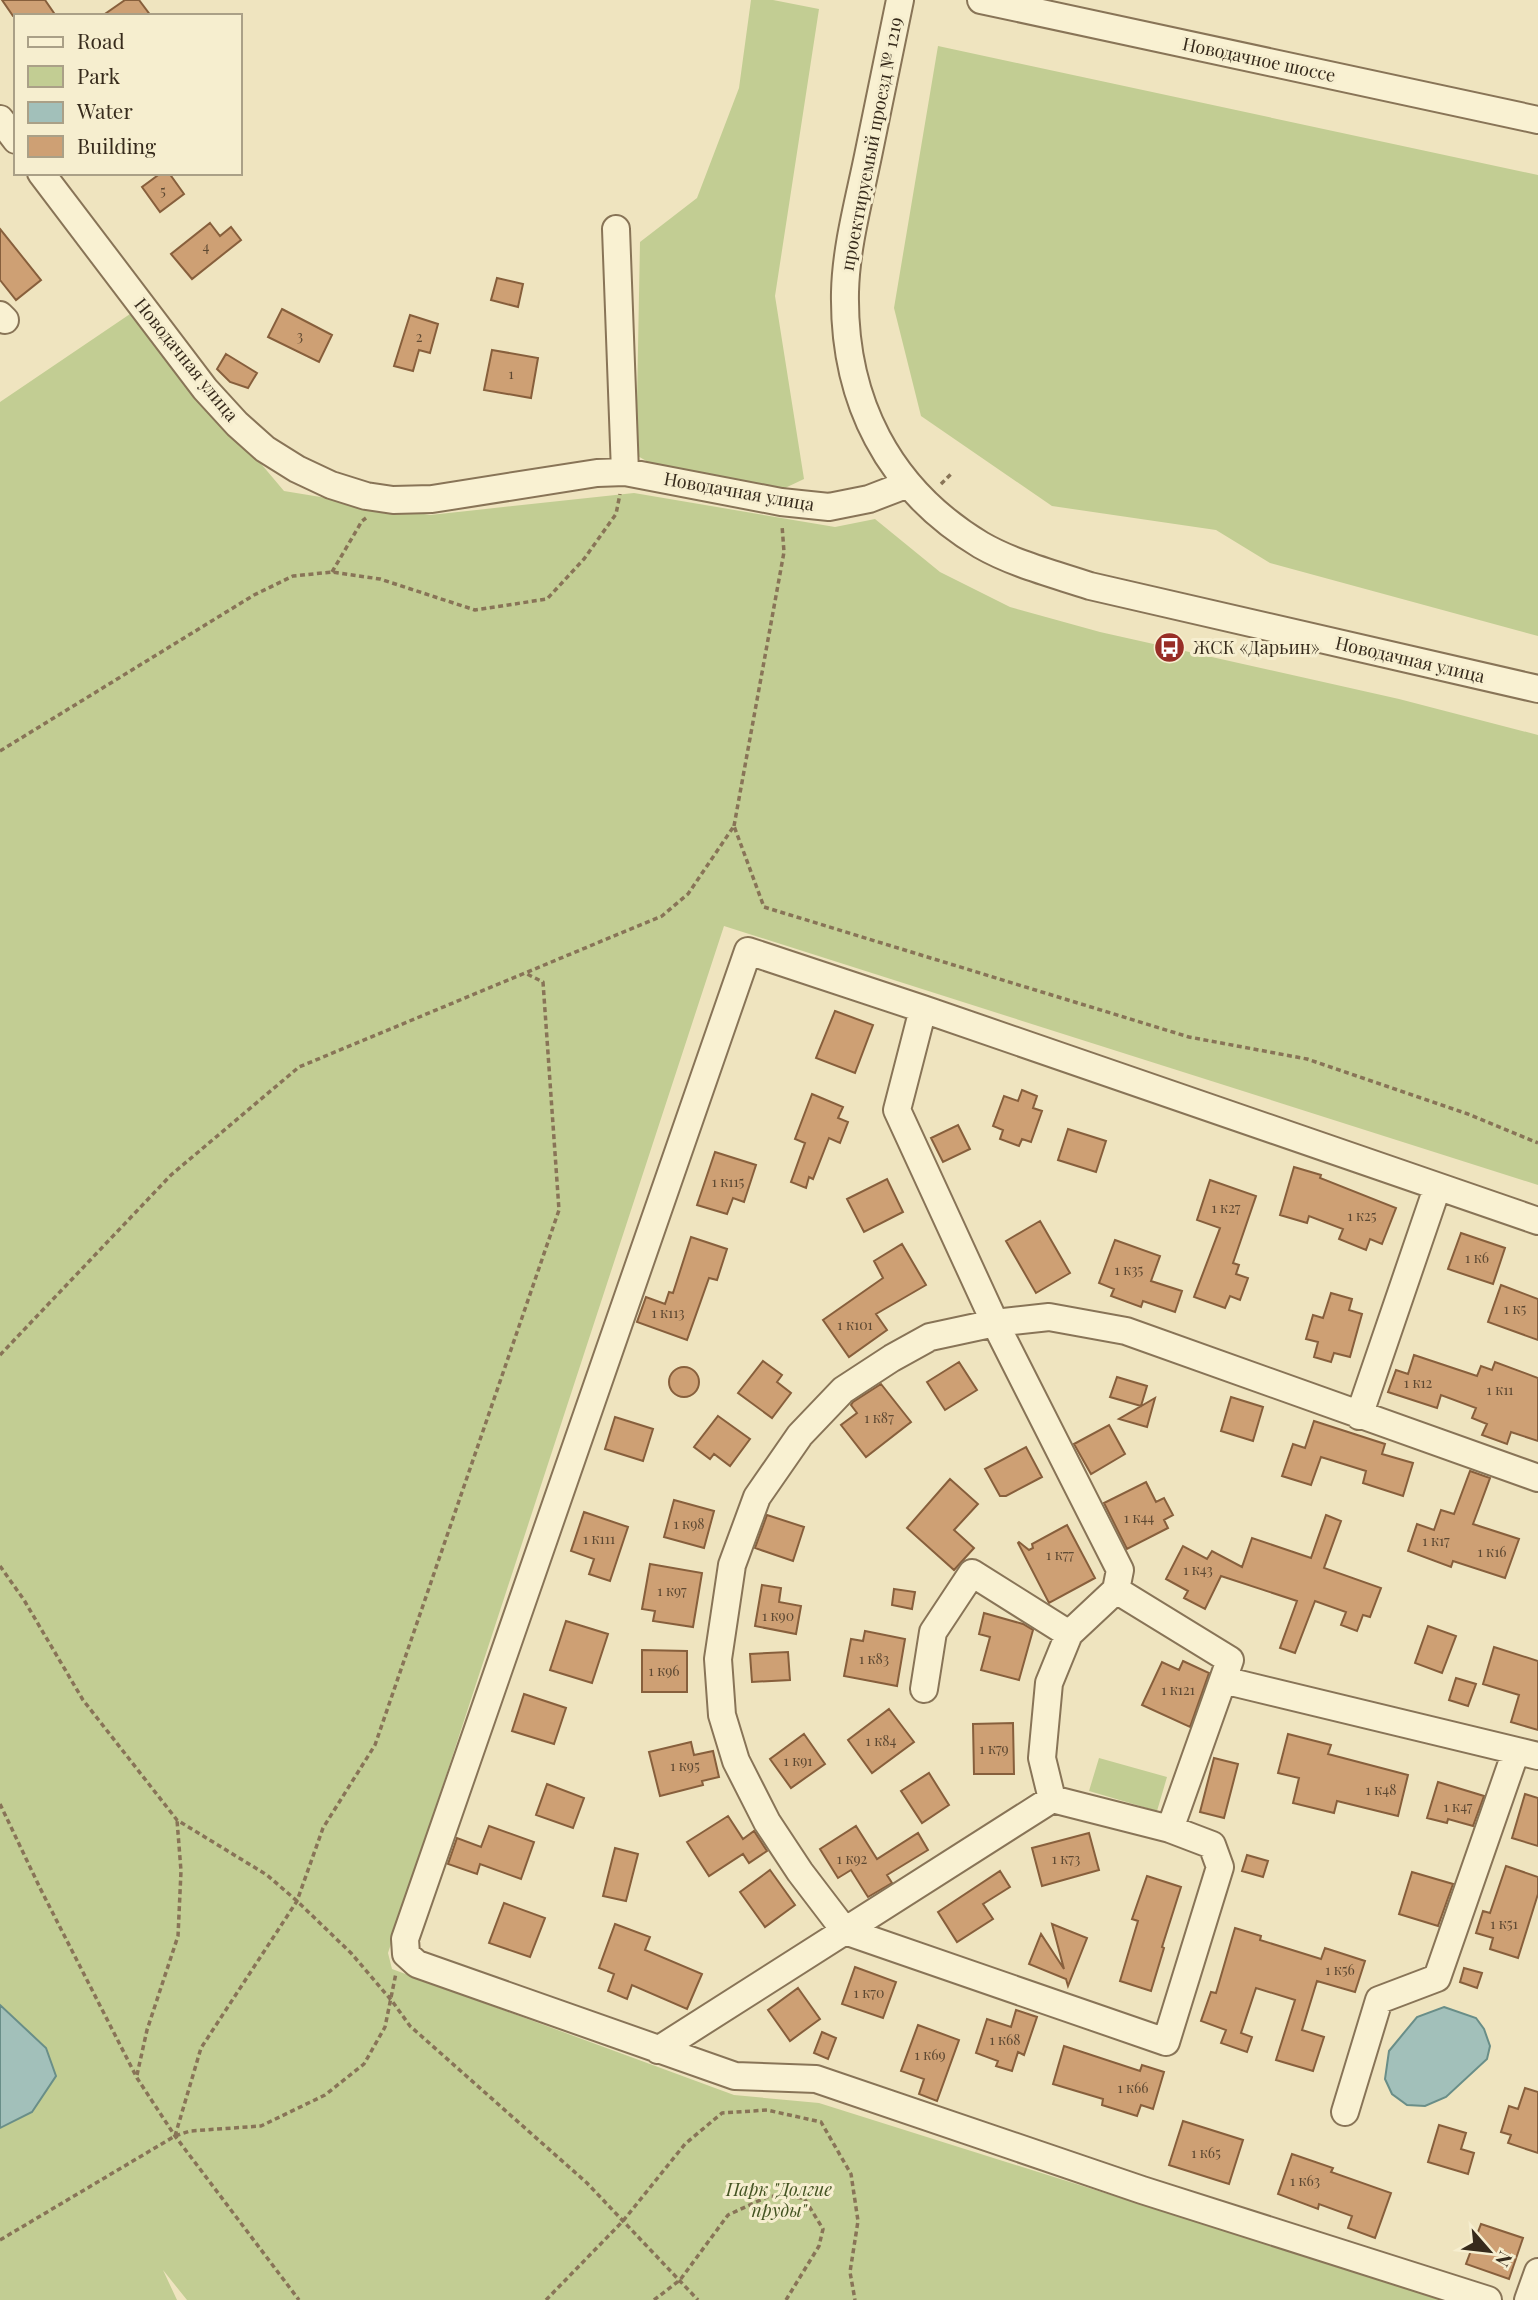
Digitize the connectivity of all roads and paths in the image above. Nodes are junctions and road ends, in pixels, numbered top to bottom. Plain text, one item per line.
1 (900, 0) edge
2 (981, 0) edge
3 (0, 119) edge
4 (1538, 120) edge
5 (14, 137) edge
6 (43, 175) edge
7 (616, 229) dead end
8 (625, 472) junction
9 (952, 473) dead end
10 (908, 484) junction
11 (941, 484) dead end
12 (393, 500) junction
13 (781, 502) junction
14 (332, 572) junction
15 (1538, 689) edge
16 (0, 751) edge
17 (734, 826) junction
18 (525, 973) junction
19 (923, 1009) junction
20 (1538, 1143) edge
21 (1437, 1188) junction
22 (1538, 1221) edge
23 (995, 1323) junction
24 (0, 1355) edge
25 (1359, 1416) junction
26 (1538, 1478) edge
27 (0, 1566) edge
28 (1116, 1590) junction
29 (1069, 1634) junction
30 (1223, 1680) junction
31 (924, 1689) dead end
32 (1527, 1754) edge
33 (1052, 1798) junction
34 (0, 1804) edge
35 (177, 1820) junction
36 (1170, 1829) junction
37 (297, 1901) junction
38 (845, 1931) junction
39 (398, 1966) dead end
40 (392, 2001) junction
41 (658, 2050) junction
42 (137, 2078) junction
43 (1345, 2112) dead end
44 (175, 2136) junction
45 (623, 2221) junction
46 (0, 2240) edge
47 (1538, 2272) edge
48 (680, 2280) junction
49 (299, 2300) edge
50 (546, 2300) edge
51 (654, 2300) edge
52 (698, 2300) edge
53 (786, 2300) edge
54 (855, 2300) edge
55 (1488, 2300) edge
56 (1528, 2300) edge

1 - 10 street, проектируемый проезд № 1219
2 - 4 street, Новодачное шоссе
3 - 5 street
6 - 12 street, Новодачная улица
7 - 8 street
8 - 12 street, Новодачная улица
8 - 13 street, Новодачная улица
8 - 14 path
9 - 11 path
10 - 13 street, Новодачная улица
10 - 15 street, Новодачная улица
12 - 14 path
13 - 17 path
14 - 16 path
17 - 18 path
17 - 20 path
18 - 24 path
18 - 37 path
19 - 21 street
19 - 23 street
19 - 41 street
21 - 22 street
21 - 25 street
23 - 25 street
23 - 28 street
23 - 38 street
25 - 26 street
27 - 35 path
28 - 29 street
28 - 30 street
29 - 31 street
29 - 33 street
30 - 32 street
30 - 36 street
32 - 43 street
33 - 36 street
33 - 38 street
34 - 42 path
35 - 37 path
35 - 42 path
36 - 38 street
37 - 40 path
37 - 44 path
38 - 41 street
39 - 40 path
40 - 44 path
40 - 45 path
41 - 55 street
42 - 44 path
44 - 46 path
44 - 49 path
45 - 48 path
45 - 50 path
45 - 54 path
47 - 56 street
48 - 51 path
48 - 52 path
48 - 53 path

